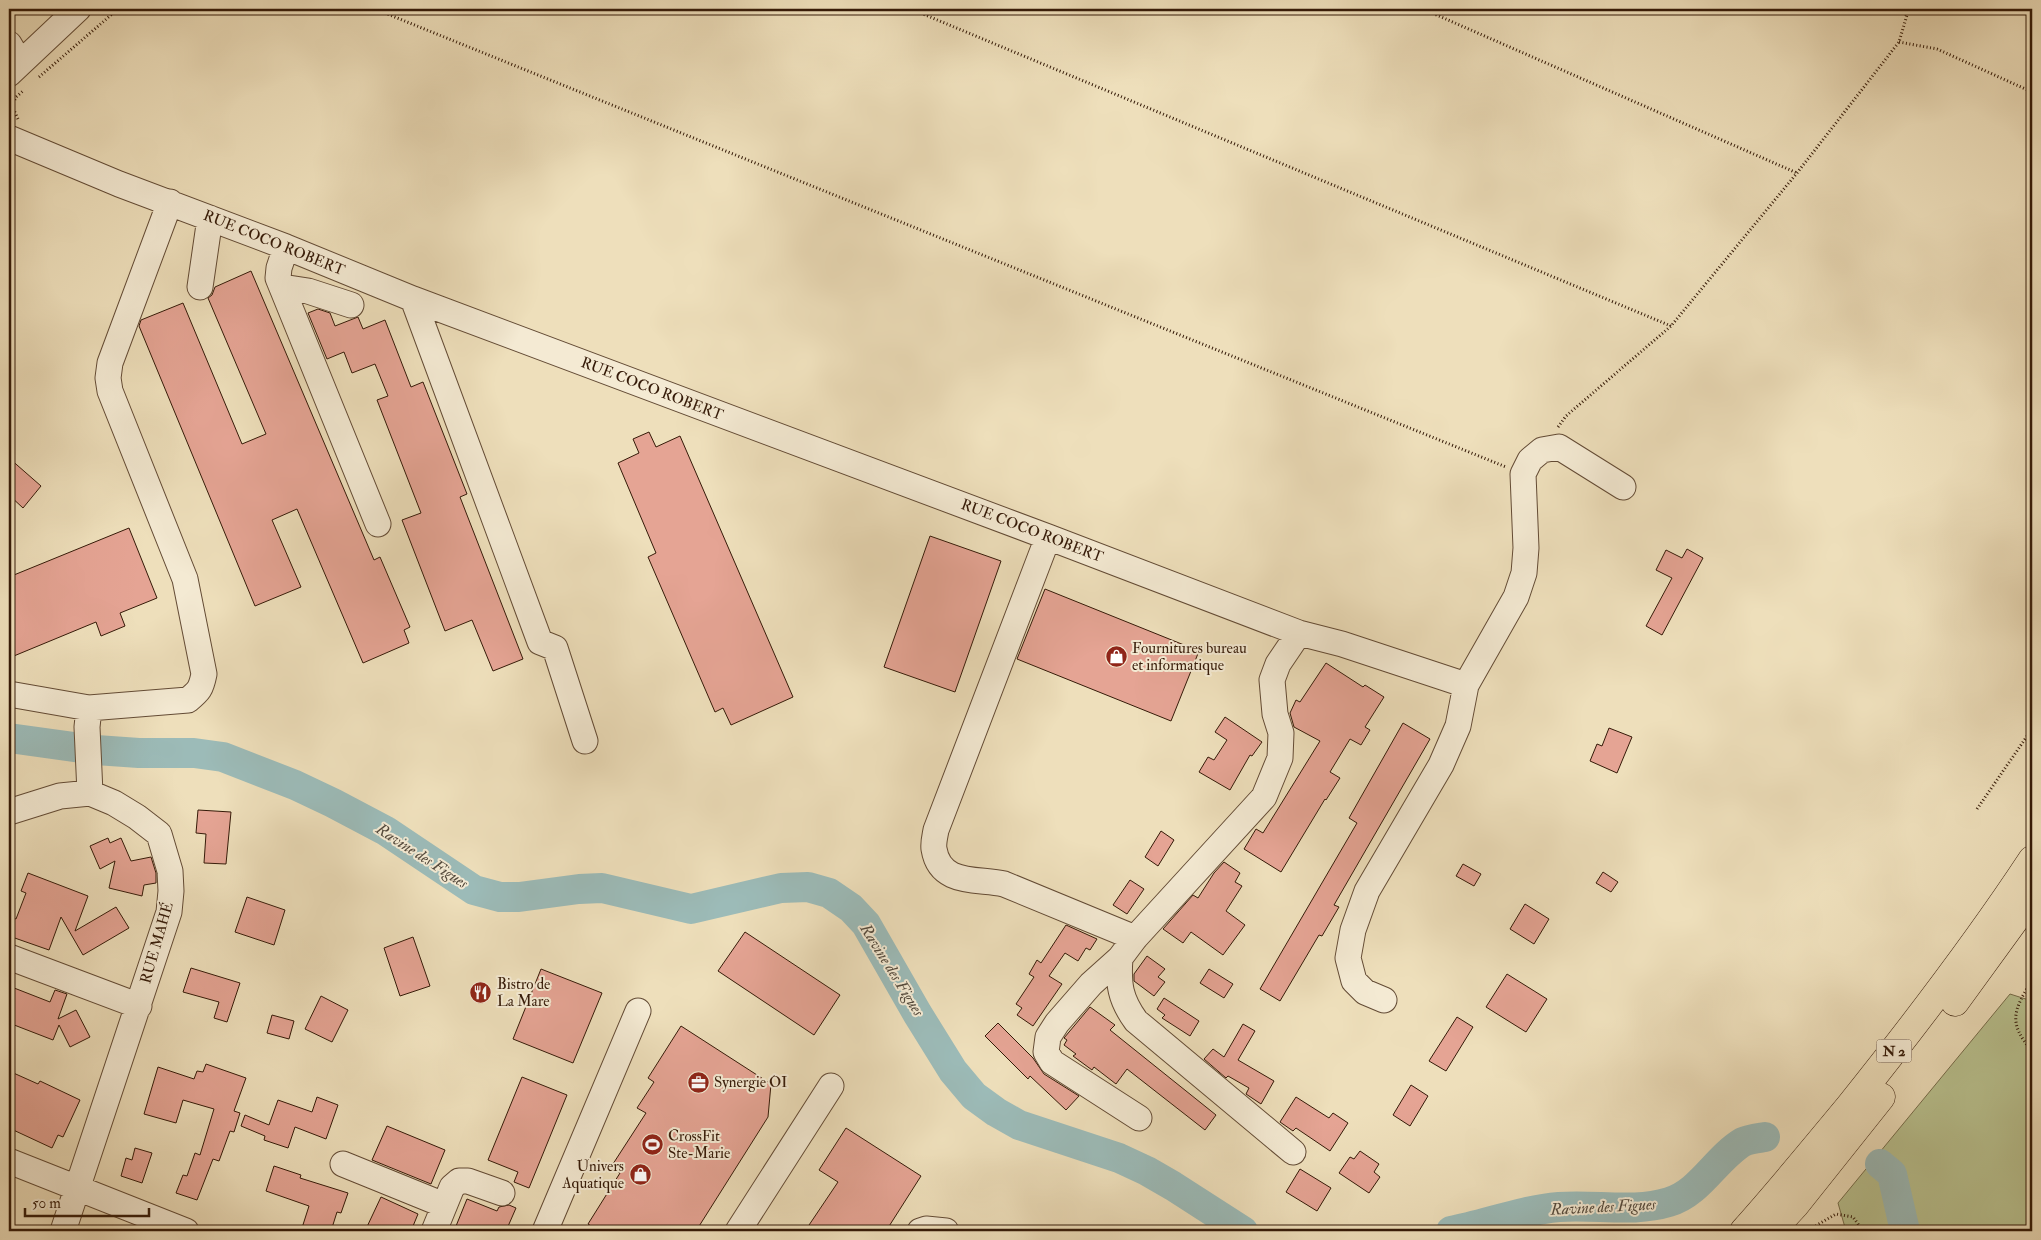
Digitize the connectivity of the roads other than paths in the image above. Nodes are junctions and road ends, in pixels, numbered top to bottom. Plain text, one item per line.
1 (78, 9) edge
2 (15, 49) edge
3 (18, 80) edge
4 (16, 130) edge
5 (170, 202) junction
6 (210, 218) junction
7 (286, 247) junction
8 (200, 287) dead end
9 (282, 287) junction
10 (412, 299) junction
11 (351, 305) dead end
12 (1623, 487) dead end
13 (378, 524) dead end
14 (1048, 537) junction
15 (1299, 633) junction
16 (1466, 685) junction
17 (9, 694) edge
18 (88, 718) junction
19 (585, 741) dead end
20 (89, 785) junction
21 (9, 812) edge
22 (2032, 860) edge
23 (2032, 896) edge
24 (1135, 938) junction
25 (9, 957) edge
26 (1120, 958) junction
27 (1384, 1000) dead end
28 (139, 1006) junction
29 (638, 1011) dead end
30 (831, 1086) dead end
31 (1139, 1118) dead end
32 (1293, 1152) dead end
33 (9, 1161) edge
34 (343, 1164) dead end
35 (78, 1190) junction
36 (502, 1193) dead end
37 (444, 1205) junction
38 (63, 1231) edge
39 (186, 1231) edge
40 (434, 1231) edge
41 (545, 1231) edge
42 (738, 1231) edge
43 (920, 1231) edge
44 (946, 1231) edge
45 (1744, 1231) edge
46 (1771, 1231) edge

1 - 2 street
2 - 3 street
4 - 5 street, RUE COCO ROBERT
5 - 6 street, RUE COCO ROBERT
5 - 18 street
6 - 7 street, RUE COCO ROBERT
6 - 8 street
7 - 9 street
7 - 10 street, RUE COCO ROBERT
9 - 11 street
9 - 13 street
10 - 14 street, RUE COCO ROBERT
10 - 19 street
12 - 16 street
14 - 15 street, RUE COCO ROBERT
14 - 24 street
15 - 16 street, RUE COCO ROBERT
15 - 24 street
16 - 27 street
17 - 18 street
18 - 20 street
20 - 21 street, RUE MAHÉ
20 - 28 street, RUE MAHÉ
22 - 45 highway, N 2
23 - 46 highway, N 2
24 - 26 street
25 - 28 street
26 - 31 street
26 - 32 street
28 - 35 street, RUE MAHÉ
29 - 41 street
30 - 42 street
33 - 35 street
34 - 37 street
35 - 38 street, RUE MAHÉ
35 - 39 street
36 - 37 street
37 - 40 street
43 - 44 street

